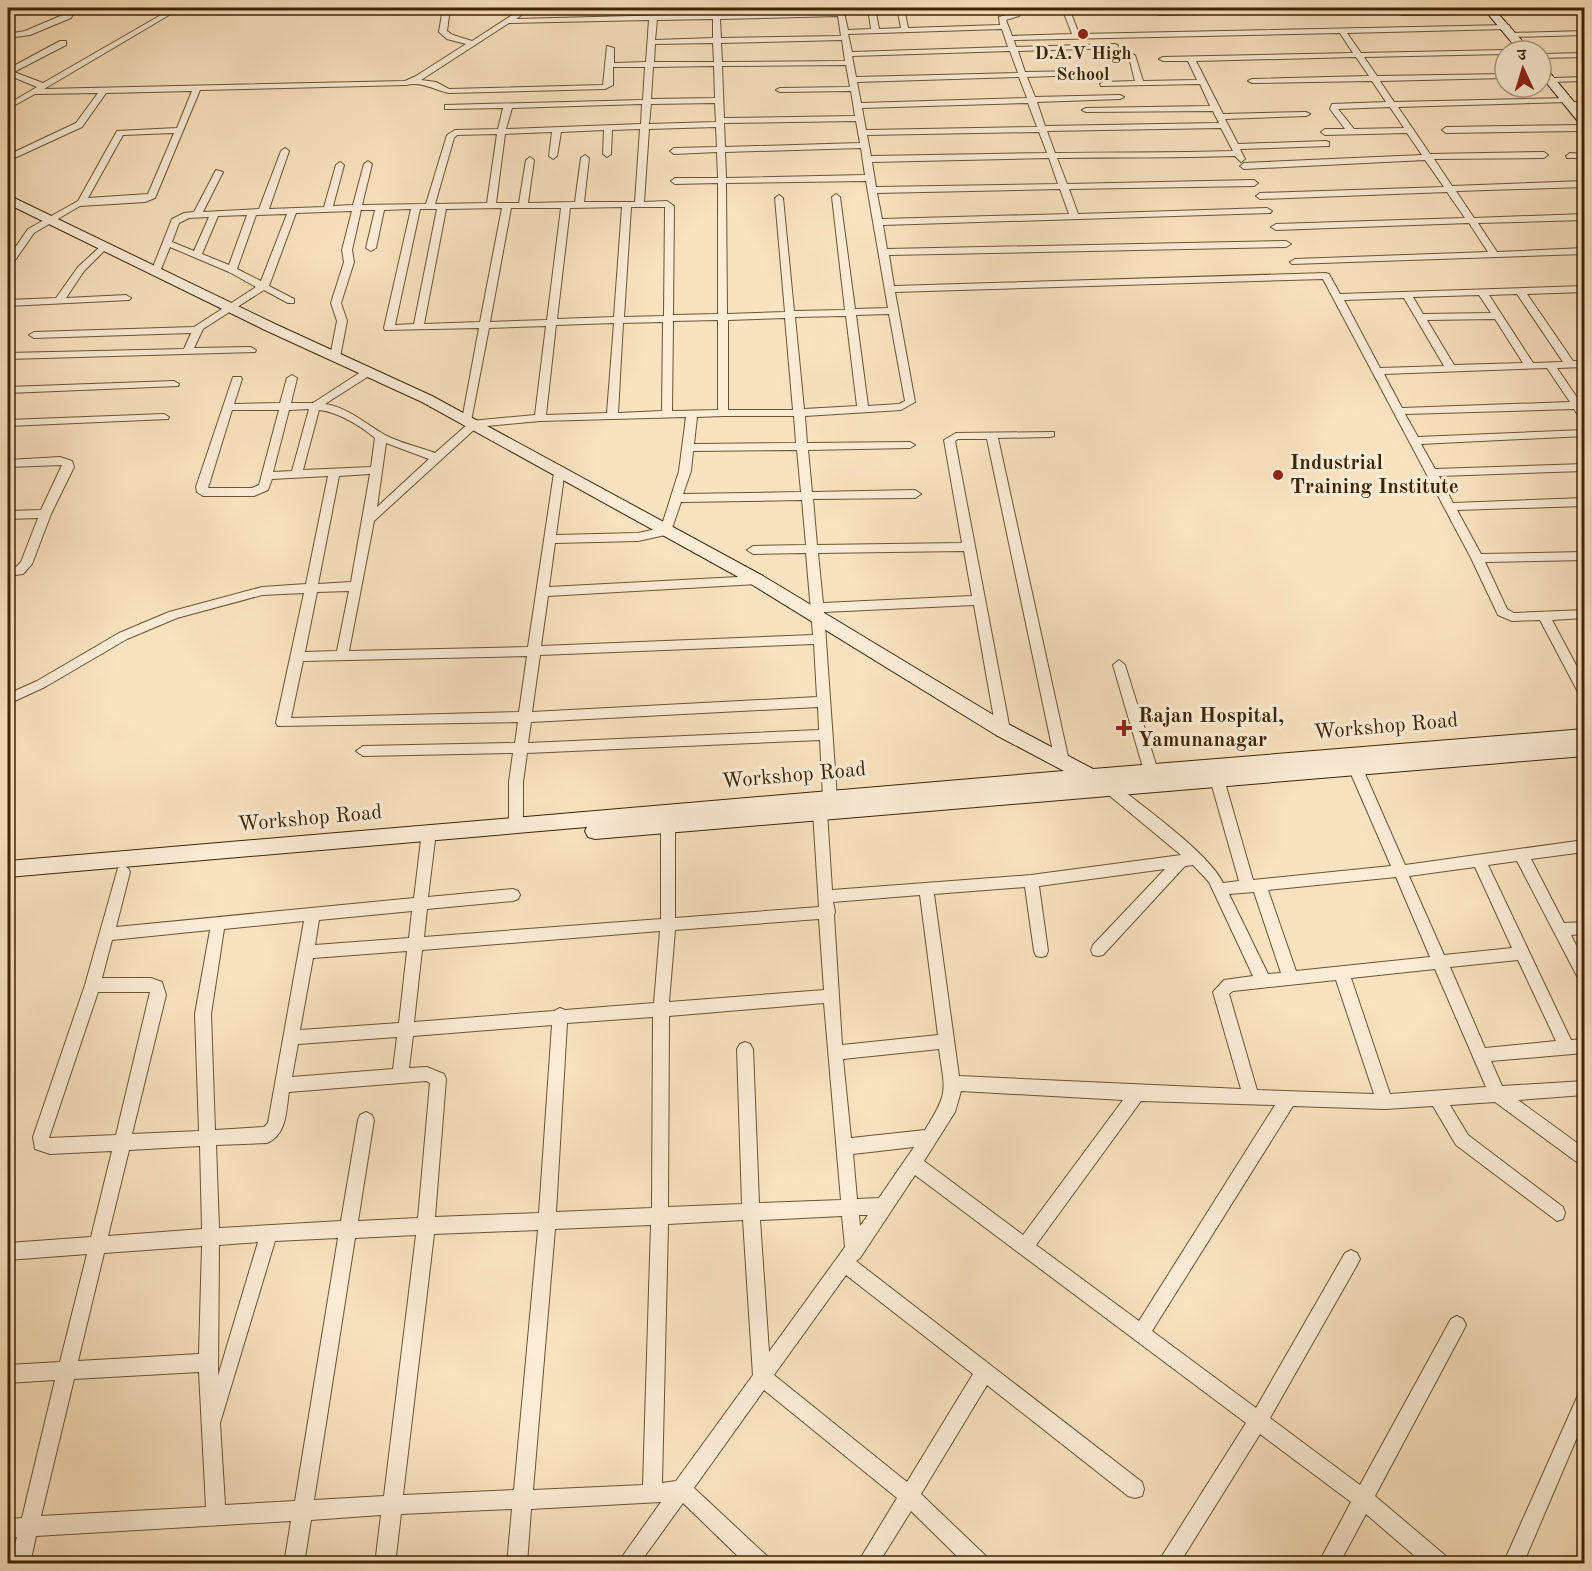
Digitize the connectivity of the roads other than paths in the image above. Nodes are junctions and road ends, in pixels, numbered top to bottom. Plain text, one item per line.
1 (72, 8) edge
2 (177, 8) edge
3 (446, 8) edge
4 (527, 8) edge
5 (716, 8) edge
6 (871, 8) edge
7 (900, 8) edge
8 (1019, 8) edge
9 (1065, 8) edge
10 (1374, 8) edge
11 (1490, 10) edge
12 (1584, 10) edge
13 (840, 11) edge
14 (1159, 13) dead end
15 (1402, 13) dead end
16 (653, 18) junction
17 (715, 18) junction
18 (1299, 18) edge
19 (507, 21) junction
20 (1004, 27) junction
21 (905, 29) junction
22 (874, 30) junction
23 (1342, 31) junction
24 (1509, 31) junction
25 (1584, 33) edge
26 (844, 35) junction
27 (8, 36) edge
28 (1076, 36) junction
29 (1009, 38) junction
30 (1515, 39) edge
31 (717, 41) junction
32 (652, 42) junction
33 (63, 43) dead end
34 (472, 43) junction
35 (1115, 46) dead end
36 (610, 48) dead end
37 (1015, 50) junction
38 (1493, 52) edge
39 (1357, 54) junction
40 (1131, 55) dead end
41 (1584, 55) edge
42 (1553, 56) edge
43 (850, 58) junction
44 (1163, 59) dead end
45 (1191, 59) junction
46 (651, 63) junction
47 (718, 63) junction
48 (609, 65) junction
49 (8, 72) edge
50 (1082, 73) dead end
51 (1023, 75) junction
52 (1493, 76) edge
53 (1553, 76) edge
54 (1375, 78) junction
55 (1584, 79) edge
56 (412, 81) junction
57 (1252, 81) dead end
58 (1202, 82) junction
59 (1140, 83) junction
60 (1104, 84) dead end
61 (1553, 84) edge
62 (853, 85) junction
63 (43, 86) junction
64 (607, 86) junction
65 (197, 89) junction
66 (780, 90) dead end
67 (103, 91) junction
68 (33, 92) junction
69 (1120, 97) dead end
70 (720, 100) junction
71 (1031, 101) junction
72 (1569, 102) junction
73 (607, 103) junction
74 (646, 103) junction
75 (1584, 104) edge
76 (1393, 105) junction
77 (508, 106) junction
78 (857, 106) junction
79 (8, 107) edge
80 (448, 107) dead end
81 (1216, 108) junction
82 (1086, 110) dead end
83 (1306, 114) dead end
84 (858, 118) junction
85 (1223, 121) junction
86 (1584, 121) edge
87 (720, 122) junction
88 (646, 128) junction
89 (1041, 128) junction
90 (608, 129) junction
91 (180, 130) junction
92 (557, 130) junction
93 (1408, 130) junction
94 (1446, 130) dead end
95 (1351, 131) junction
96 (501, 132) junction
97 (862, 132) junction
98 (1325, 132) dead end
99 (1326, 144) dead end
100 (866, 145) junction
101 (720, 150) junction
102 (1236, 150) junction
103 (285, 151) dead end
104 (674, 151) dead end
105 (607, 154) dead end
106 (1544, 155) dead end
107 (553, 156) dead end
108 (1051, 156) junction
109 (1570, 156) dead end
110 (1584, 156) edge
111 (1429, 157) junction
112 (8, 158) edge
113 (585, 158) dead end
114 (868, 159) junction
115 (530, 160) dead end
116 (368, 164) dead end
117 (340, 165) dead end
118 (1244, 166) junction
119 (219, 172) dead end
120 (871, 178) junction
121 (722, 181) junction
122 (675, 182) dead end
123 (1254, 183) junction
124 (1584, 184) edge
125 (1061, 186) junction
126 (1449, 188) junction
127 (873, 190) junction
128 (1260, 196) junction
129 (836, 197) dead end
130 (779, 198) dead end
131 (8, 199) edge
132 (82, 202) junction
133 (627, 203) junction
134 (639, 203) junction
135 (507, 204) junction
136 (523, 204) junction
137 (566, 204) junction
138 (579, 204) junction
139 (491, 205) junction
140 (430, 206) junction
141 (442, 206) junction
142 (380, 207) junction
143 (416, 207) junction
144 (356, 208) junction
145 (328, 209) junction
146 (292, 211) junction
147 (1267, 211) junction
148 (263, 212) junction
149 (252, 213) junction
150 (197, 214) junction
151 (215, 214) junction
152 (1074, 216) junction
153 (1584, 217) edge
154 (1471, 219) junction
155 (48, 220) junction
156 (879, 222) junction
157 (1276, 227) junction
158 (167, 243) junction
159 (1286, 244) junction
160 (103, 246) junction
161 (371, 248) dead end
162 (12, 250) edge
163 (1584, 251) edge
164 (884, 252) junction
165 (197, 254) junction
166 (1494, 254) junction
167 (1295, 262) junction
168 (8, 264) edge
169 (232, 270) junction
170 (156, 272) junction
171 (1303, 277) junction
172 (264, 286) junction
173 (891, 289) junction
174 (1584, 289) edge
175 (1520, 291) junction
176 (1482, 292) junction
177 (1407, 295) junction
178 (1337, 297) junction
179 (126, 298) dead end
180 (59, 301) junction
181 (291, 301) dead end
182 (8, 303) edge
183 (231, 308) junction
184 (894, 311) junction
185 (852, 313) junction
186 (789, 316) junction
187 (1498, 316) junction
188 (721, 317) junction
189 (1421, 317) junction
190 (668, 320) junction
191 (619, 321) junction
192 (553, 324) junction
193 (485, 326) junction
194 (418, 328) junction
195 (196, 330) junction
196 (34, 335) dead end
197 (251, 350) dead end
198 (187, 352) junction
199 (8, 356) edge
200 (335, 357) junction
201 (1570, 364) junction
202 (1584, 364) edge
203 (1550, 365) junction
204 (1530, 366) junction
205 (1451, 368) junction
206 (1377, 371) junction
207 (368, 372) junction
208 (292, 378) dead end
209 (237, 379) dead end
210 (174, 384) dead end
211 (8, 390) edge
212 (1581, 405) edge
213 (286, 406) junction
214 (315, 406) junction
215 (228, 407) junction
216 (863, 409) junction
217 (1399, 411) junction
218 (723, 412) junction
219 (799, 413) junction
220 (692, 414) junction
221 (667, 415) junction
222 (612, 416) junction
223 (1584, 416) edge
224 (164, 417) dead end
225 (540, 418) junction
226 (470, 422) junction
227 (8, 423) edge
228 (1584, 433) edge
229 (1050, 434) dead end
230 (992, 435) junction
231 (381, 437) junction
232 (1415, 441) junction
233 (910, 445) dead end
234 (801, 447) junction
235 (689, 448) junction
236 (437, 459) junction
237 (8, 463) edge
238 (1584, 467) edge
239 (377, 470) junction
240 (559, 470) junction
241 (334, 472) junction
242 (1432, 473) junction
243 (297, 474) junction
244 (267, 476) junction
245 (915, 494) dead end
246 (677, 498) junction
247 (806, 498) junction
248 (1584, 502) edge
249 (1450, 507) junction
250 (45, 514) junction
251 (8, 515) edge
252 (369, 520) junction
253 (666, 531) junction
254 (550, 539) junction
255 (969, 547) junction
256 (812, 549) junction
257 (753, 550) dead end
258 (1584, 556) edge
259 (1477, 558) junction
260 (8, 572) edge
261 (757, 580) junction
262 (356, 586) junction
263 (310, 589) junction
264 (542, 592) junction
265 (979, 600) junction
266 (818, 612) junction
267 (1584, 614) edge
268 (1543, 615) junction
269 (819, 639) junction
270 (534, 651) junction
271 (342, 656) junction
272 (298, 657) junction
273 (1119, 665) dead end
274 (1583, 684) edge
275 (8, 699) edge
276 (823, 702) junction
277 (527, 717) junction
278 (1003, 729) junction
279 (825, 735) junction
280 (1583, 742) edge
281 (521, 748) junction
282 (363, 751) dead end
283 (1062, 761) junction
284 (1355, 767) junction
285 (1151, 771) junction
286 (1090, 776) junction
287 (1217, 779) junction
288 (1110, 788) junction
289 (825, 805) junction
290 (516, 825) junction
291 (668, 825) junction
292 (429, 839) junction
293 (1584, 846) edge
294 (1522, 856) junction
295 (1196, 859) junction
296 (1479, 861) junction
297 (1180, 862) junction
298 (8, 869) edge
299 (1402, 871) junction
300 (123, 872) junction
301 (1031, 881) junction
302 (8, 882) edge
303 (1253, 886) junction
304 (926, 888) junction
305 (1221, 889) junction
306 (513, 895) dead end
307 (826, 896) junction
308 (421, 904) junction
309 (828, 912) junction
310 (313, 915) junction
311 (218, 924) junction
312 (668, 926) junction
313 (1584, 928) edge
314 (1560, 929) junction
315 (106, 934) junction
316 (416, 944) junction
317 (1098, 950) dead end
318 (1041, 951) dead end
319 (308, 952) junction
320 (1524, 953) junction
321 (1439, 961) junction
322 (1341, 972) junction
323 (1584, 975) edge
324 (1290, 977) junction
325 (1263, 980) junction
326 (93, 986) junction
327 (833, 996) junction
328 (662, 1009) junction
329 (561, 1015) junction
330 (405, 1028) junction
331 (291, 1038) junction
332 (945, 1041) junction
333 (1584, 1046) edge
334 (1566, 1047) junction
335 (745, 1049) dead end
336 (835, 1053) junction
337 (1480, 1055) junction
338 (400, 1076) junction
339 (951, 1083) junction
340 (283, 1084) junction
341 (1584, 1088) edge
342 (1137, 1093) junction
343 (1497, 1094) junction
344 (1251, 1098) junction
345 (1437, 1098) junction
346 (1288, 1099) junction
347 (1385, 1102) junction
348 (366, 1120) dead end
349 (207, 1137) junction
350 (930, 1137) junction
351 (121, 1142) junction
352 (844, 1147) junction
353 (1582, 1154) edge
354 (914, 1164) junction
355 (885, 1206) junction
356 (851, 1208) junction
357 (752, 1213) junction
358 (1557, 1213) dead end
359 (660, 1216) junction
360 (547, 1219) junction
361 (426, 1226) junction
362 (350, 1229) junction
363 (269, 1233) junction
364 (211, 1236) junction
365 (99, 1246) junction
366 (1024, 1246) junction
367 (8, 1251) edge
368 (850, 1258) junction
369 (1350, 1259) dead end
370 (1457, 1325) dead end
371 (1140, 1333) junction
372 (208, 1363) junction
373 (68, 1371) junction
374 (985, 1372) junction
375 (8, 1374) edge
376 (762, 1377) junction
377 (1584, 1401) edge
378 (1258, 1421) junction
379 (213, 1423) junction
380 (1135, 1489) dead end
381 (683, 1490) junction
382 (652, 1494) junction
383 (909, 1496) junction
384 (522, 1499) junction
385 (1363, 1499) junction
386 (394, 1506) junction
387 (302, 1511) junction
388 (216, 1517) junction
389 (29, 1527) junction
390 (8, 1528) edge
391 (20, 1563) edge
392 (294, 1563) edge
393 (386, 1563) edge
394 (517, 1563) edge
395 (627, 1563) edge
396 (761, 1563) edge
397 (867, 1563) edge
398 (980, 1563) edge
399 (1167, 1563) edge
400 (1328, 1563) edge
401 (1440, 1563) edge
402 (1513, 1563) edge

1 - 27 street
2 - 63 street
3 - 34 street
4 - 19 street
5 - 17 street
6 - 22 street
7 - 21 street
8 - 20 street
9 - 28 street
10 - 18 street
11 - 12 street
11 - 15 street
11 - 24 main road
13 - 17 street
13 - 26 street
14 - 18 street
16 - 17 street
16 - 19 street
16 - 32 street
17 - 31 street
18 - 23 street
18 - 28 street
19 - 34 street
20 - 21 street
20 - 29 street
21 - 22 street
22 - 26 street
23 - 24 street
23 - 39 street
24 - 25 street
24 - 30 main road
26 - 31 street
26 - 43 street
28 - 29 street
29 - 37 street
31 - 32 street
31 - 47 street
32 - 46 street
33 - 49 street
34 - 56 street
35 - 37 street
36 - 48 street
37 - 43 street
37 - 51 street
38 - 39 street
39 - 45 street
39 - 54 street
40 - 59 street
41 - 42 street
43 - 47 street
43 - 62 street
44 - 45 street
45 - 58 street
46 - 47 street
46 - 48 street
46 - 74 street
47 - 70 street
48 - 64 street
49 - 63 street
50 - 51 street
51 - 62 street
51 - 71 street
52 - 54 street
53 - 55 street
54 - 57 street
54 - 76 street
56 - 64 street
56 - 65 street
58 - 59 street
58 - 81 street
59 - 60 street
61 - 72 main road
62 - 66 street
62 - 78 street
63 - 68 street
64 - 73 street
65 - 67 street
65 - 91 street
67 - 68 street
67 - 112 street
68 - 79 street
69 - 71 street
70 - 74 street
70 - 87 street
71 - 78 street
71 - 89 street
72 - 75 street
72 - 76 street
72 - 86 main road
73 - 74 street
73 - 77 street
74 - 88 street
76 - 93 street
76 - 95 street
77 - 80 street
77 - 96 street
78 - 84 street
81 - 82 street
81 - 85 street
83 - 85 street
84 - 87 street
84 - 97 street
85 - 89 street
85 - 102 street
86 - 94 street
87 - 88 street
87 - 101 street
88 - 90 street
88 - 134 street
89 - 97 street
89 - 108 street
90 - 92 street
90 - 105 street
91 - 132 street
91 - 132 street
92 - 96 street
92 - 107 street
93 - 95 street
93 - 111 street
95 - 98 street
96 - 139 street
96 - 140 street
97 - 100 street
99 - 102 street
100 - 101 street
100 - 114 street
101 - 104 street
101 - 121 street
102 - 108 street
102 - 118 street
103 - 148 street
106 - 111 street
108 - 114 street
108 - 125 street
109 - 110 street
111 - 118 street
111 - 126 street
113 - 138 street
114 - 120 street
115 - 136 street
116 - 144 street
117 - 145 street
118 - 123 street
119 - 150 street
120 - 121 street
120 - 127 street
121 - 122 street
121 - 188 street
123 - 125 street
123 - 128 street
124 - 126 street
125 - 127 street
125 - 152 street
126 - 128 street
126 - 154 street
127 - 156 street
128 - 147 street
129 - 185 street
130 - 186 street
131 - 155 main road
132 - 155 street
133 - 134 street
133 - 138 street
133 - 191 street
134 - 190 street
135 - 136 street
135 - 139 street
135 - 193 street
136 - 137 street
137 - 138 street
137 - 192 street
139 - 141 street
140 - 141 street
140 - 143 street
141 - 194 street
142 - 143 street
142 - 144 street
142 - 161 street
143 - 194 street
144 - 145 street
144 - 200 street
145 - 146 street
146 - 148 street
146 - 172 street
147 - 152 street
147 - 157 street
148 - 149 street
149 - 151 street
149 - 169 street
150 - 151 street
150 - 158 street
151 - 165 street
152 - 156 street
153 - 154 street
154 - 157 street
154 - 166 street
155 - 160 main road
155 - 162 street
156 - 164 street
157 - 159 street
158 - 165 street
158 - 170 street
159 - 164 street
159 - 167 street
160 - 170 main road
160 - 180 street
162 - 168 street
163 - 166 street
164 - 173 street
165 - 169 street
166 - 167 street
167 - 171 street
169 - 172 street
170 - 183 main road
171 - 173 street
171 - 178 street
172 - 181 street
172 - 183 street
173 - 184 street
174 - 175 street
175 - 176 street
175 - 201 street
176 - 177 street
176 - 187 street
177 - 178 street
177 - 189 street
178 - 206 street
179 - 180 street
180 - 182 street
183 - 195 street
183 - 200 main road
184 - 185 street
184 - 216 street
185 - 186 street
185 - 216 street
186 - 188 street
186 - 219 street
187 - 189 street
187 - 204 street
188 - 190 street
188 - 218 street
189 - 205 street
190 - 191 street
190 - 221 street
191 - 192 street
191 - 222 street
192 - 193 street
192 - 225 street
193 - 194 street
193 - 226 street
195 - 196 street
195 - 198 street
197 - 198 street
198 - 199 street
200 - 207 main road
201 - 202 street
201 - 203 street
203 - 204 street
203 - 212 street
204 - 205 street
205 - 206 street
206 - 217 street
207 - 214 street
207 - 226 main road
208 - 213 street
209 - 215 street
210 - 211 street
212 - 217 street
212 - 223 street
213 - 214 street
213 - 215 street
213 - 244 street
214 - 231 street
214 - 243 street
215 - 244 street
216 - 219 street
217 - 232 street
218 - 219 street
218 - 220 street
219 - 234 street
220 - 221 street
220 - 235 street
221 - 222 street
222 - 225 street
224 - 227 street
225 - 226 street
226 - 236 street
226 - 240 main road
228 - 232 street
229 - 230 street
230 - 255 street
230 - 283 street
231 - 236 street
231 - 239 street
232 - 242 street
233 - 234 street
234 - 235 street
234 - 247 street
235 - 246 street
236 - 252 street
237 - 250 street
238 - 242 street
239 - 241 street
239 - 252 street
240 - 253 main road
240 - 254 street
241 - 243 street
241 - 263 street
242 - 249 street
243 - 244 street
245 - 247 street
246 - 247 street
246 - 253 street
247 - 256 street
248 - 249 street
249 - 259 street
250 - 251 street
250 - 260 street
252 - 262 street
253 - 254 street
253 - 261 main road
254 - 264 street
255 - 256 street
255 - 265 street
256 - 257 street
256 - 266 street
258 - 259 street
259 - 268 street
261 - 264 street
261 - 266 main road
262 - 263 street
262 - 271 street
263 - 272 street
263 - 275 street
264 - 270 street
265 - 266 street
265 - 278 street
266 - 269 street
266 - 278 main road
267 - 268 street
268 - 274 street
269 - 270 street
269 - 276 street
270 - 271 street
270 - 277 street
271 - 272 street
272 - 277 street
273 - 285 street
276 - 277 street
276 - 279 street
277 - 281 street
278 - 283 main road
279 - 281 street
279 - 289 street
280 - 284 main road, Workshop Road
280 - 285 main road, Workshop Road
281 - 282 street
281 - 290 street
283 - 286 main road
284 - 287 main road, Workshop Road
284 - 299 street
285 - 286 main road, Workshop Road
286 - 288 main road
286 - 289 main road, Workshop Road
287 - 288 main road, Workshop Road
287 - 303 street
288 - 289 main road, Workshop Road
288 - 295 street
289 - 290 main road, Workshop Road
289 - 291 main road, Workshop Road
289 - 307 street
290 - 292 main road, Workshop Road
291 - 292 main road, Workshop Road
291 - 312 street
292 - 298 main road, Workshop Road
292 - 300 main road, Workshop Road
292 - 308 street
293 - 294 street
294 - 296 street
294 - 314 street
295 - 297 street
295 - 305 street
296 - 299 street
296 - 320 street
297 - 301 street
297 - 317 street
299 - 303 street
299 - 321 street
300 - 302 main road, Workshop Road
300 - 315 street
301 - 304 street
301 - 318 street
303 - 305 street
303 - 324 street
304 - 307 street
304 - 332 street
305 - 325 street
306 - 308 street
307 - 309 street
308 - 310 street
308 - 316 street
309 - 312 street
309 - 327 street
310 - 311 street
310 - 319 street
311 - 315 street
311 - 349 street
312 - 316 street
312 - 328 street
313 - 314 street
314 - 323 street
315 - 326 street
316 - 319 street
316 - 330 street
319 - 331 street
320 - 321 street
320 - 334 street
321 - 322 street
321 - 337 street
322 - 324 street
322 - 347 street
324 - 325 street
325 - 344 street
326 - 351 street
326 - 351 street
327 - 328 street
327 - 336 street
328 - 329 street
328 - 359 street
329 - 330 street
329 - 360 street
330 - 331 street
330 - 338 street
331 - 340 street
332 - 336 street
332 - 339 street
333 - 334 street
334 - 337 street
335 - 357 street
336 - 352 street
337 - 343 street
338 - 340 street
338 - 361 street
339 - 342 street
339 - 350 street
340 - 349 street
341 - 343 street
342 - 344 street
342 - 366 street
343 - 345 street
343 - 353 street
344 - 346 street
345 - 347 street
345 - 358 street
346 - 347 street
346 - 371 street
348 - 362 street
349 - 351 street
349 - 364 street
350 - 352 street
350 - 354 street
351 - 365 street
352 - 356 street
354 - 355 street
354 - 366 street
355 - 356 street
355 - 368 street
356 - 357 street
356 - 368 street
357 - 359 street
357 - 376 street
359 - 360 street
359 - 382 street
360 - 361 street
360 - 384 street
361 - 362 street
361 - 386 street
362 - 363 street
362 - 387 street
363 - 364 street
363 - 379 street
364 - 365 street
364 - 372 street
365 - 367 street
365 - 373 street
366 - 371 street
368 - 374 street
368 - 376 street
369 - 378 street
370 - 385 street
371 - 378 street
372 - 373 street
372 - 379 street
373 - 375 street
373 - 389 street
374 - 380 street
374 - 383 street
376 - 381 street
376 - 383 street
377 - 402 street
378 - 385 street
378 - 399 street
379 - 388 street
381 - 382 street
381 - 395 street
381 - 396 street
382 - 384 street
383 - 397 street
383 - 398 street
384 - 386 street
384 - 394 street
385 - 400 street
385 - 401 street
386 - 387 street
386 - 393 street
387 - 388 street
387 - 392 street
388 - 389 street
389 - 390 street
389 - 391 street

